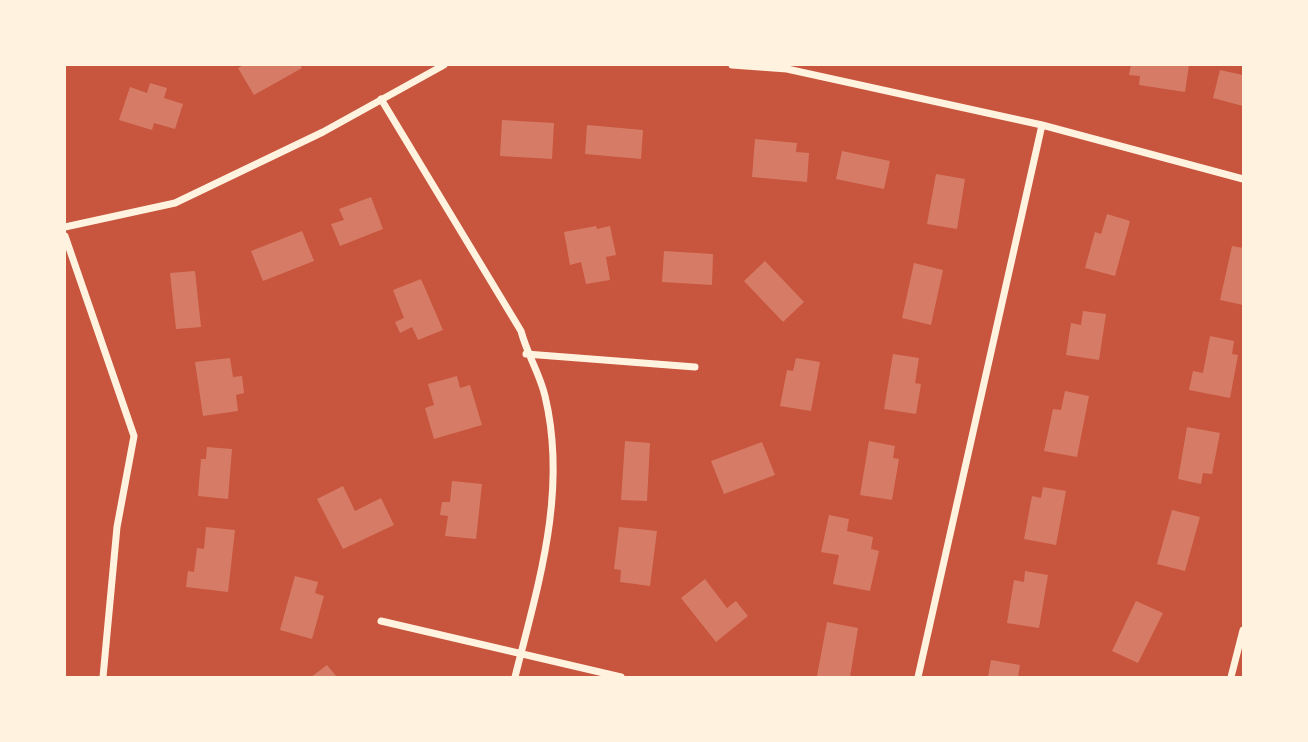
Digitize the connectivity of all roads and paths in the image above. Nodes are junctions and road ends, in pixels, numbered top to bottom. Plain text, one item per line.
1 (444, 65) edge
2 (732, 65) edge
3 (381, 99) junction
4 (1042, 125) junction
5 (1243, 179) edge
6 (65, 227) edge
7 (65, 236) edge
8 (526, 354) junction
9 (695, 367) dead end
10 (381, 621) dead end
11 (1243, 630) edge
12 (520, 656) junction
13 (103, 677) edge
14 (515, 677) edge
15 (621, 677) edge
16 (918, 677) edge
17 (1231, 677) edge

1 - 3 street
2 - 4 street
3 - 6 street
3 - 8 street
4 - 5 street
4 - 16 street
7 - 13 street
8 - 9 street
8 - 12 street
10 - 12 street
11 - 17 street
12 - 14 street
12 - 15 street

